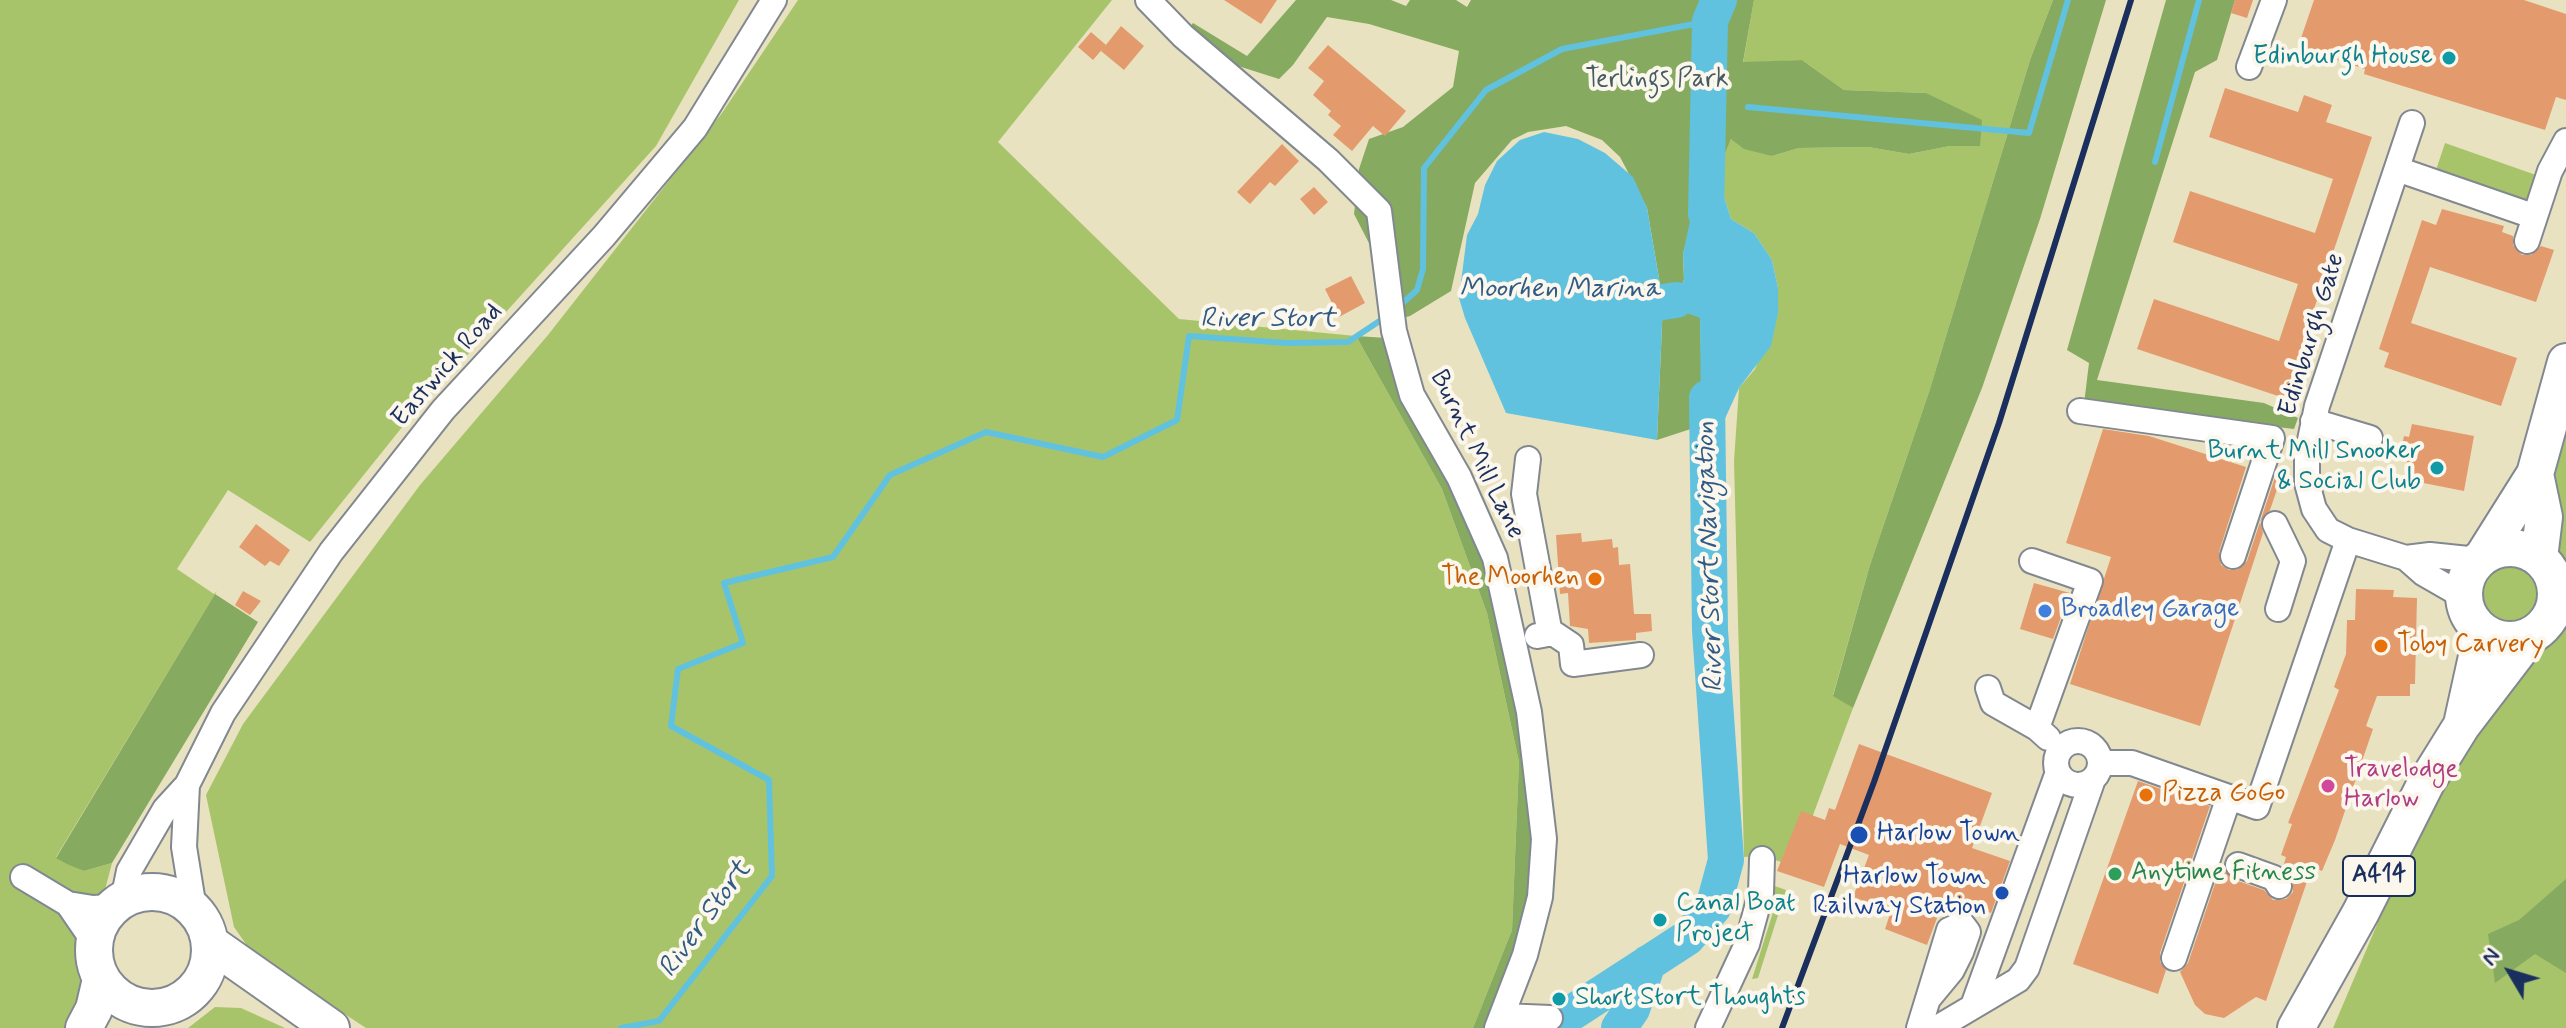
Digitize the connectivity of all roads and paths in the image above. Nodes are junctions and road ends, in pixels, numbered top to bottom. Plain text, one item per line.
1 (774, 0) edge
2 (1148, 0) edge
3 (2274, 0) edge
4 (2249, 67) dead end
5 (2412, 123) dead end
6 (2566, 141) edge
7 (2397, 169) junction
8 (2533, 216) junction
9 (2527, 241) dead end
10 (2566, 362) edge
11 (2080, 411) dead end
12 (2313, 421) junction
13 (2370, 438) dead end
14 (1528, 459) dead end
15 (2535, 474) junction
16 (2314, 509) junction
17 (2348, 540) junction
18 (2233, 556) dead end
19 (2406, 558) junction
20 (2481, 558) junction
21 (2032, 561) dead end
22 (2554, 578) edge
23 (2278, 609) dead end
24 (2470, 611) junction
25 (1550, 634) junction
26 (2530, 636) junction
27 (1516, 640) junction
28 (1641, 655) dead end
29 (1988, 688) dead end
30 (2462, 725) junction
31 (2037, 728) junction
32 (2059, 762) junction
33 (2097, 771) junction
34 (187, 785) junction
35 (2229, 797) junction
36 (1762, 859) dead end
37 (2238, 865) dead end
38 (23, 877) dead end
39 (2279, 886) dead end
40 (118, 903) junction
41 (68, 904) junction
42 (194, 909) junction
43 (94, 942) junction
44 (210, 943) junction
45 (2174, 958) dead end
46 (101, 979) junction
47 (272, 989) junction
48 (1928, 999) dead end
49 (1974, 1003) junction
50 (176, 1004) edge
51 (1550, 1018) dead end
52 (1500, 1022) edge
53 (84, 1028) edge
54 (331, 1028) edge
55 (1708, 1028) edge
56 (1919, 1028) edge
57 (1937, 1028) edge
58 (2296, 1028) edge

1 - 34 street, Eastwick Road
2 - 27 street, Burnt Mill Lane
3 - 4 street
5 - 7 street, Edinburgh Gate
6 - 8 street
7 - 8 street
7 - 12 street, Edinburgh Gate
8 - 9 street
10 - 15 highway
11 - 18 street
12 - 13 street
12 - 16 street, Edinburgh Gate
14 - 25 street
15 - 20 highway
15 - 22 highway
16 - 17 street
16 - 23 street
17 - 19 street
17 - 35 street
19 - 20 street
19 - 24 street
20 - 22 highway
20 - 24 highway
21 - 31 street
22 - 26 highway
24 - 26 highway
24 - 30 highway, A414
25 - 27 street
25 - 28 street
26 - 30 highway, A414
27 - 52 street, Burnt Mill Lane
29 - 31 street
30 - 58 highway, A414
31 - 32 street
32 - 33 street
32 - 33 street
32 - 49 street
33 - 35 street
33 - 49 street
34 - 40 street, Eastwick Road
34 - 42 street, Eastwick Road
35 - 45 street
36 - 55 street
37 - 39 street
38 - 41 street
40 - 41 street
40 - 42 highway
40 - 43 highway
41 - 43 street
42 - 44 highway
43 - 46 highway
44 - 47 highway
44 - 50 highway
46 - 50 highway
46 - 53 highway
47 - 50 highway
47 - 54 highway
48 - 56 street
49 - 57 street
51 - 52 street

